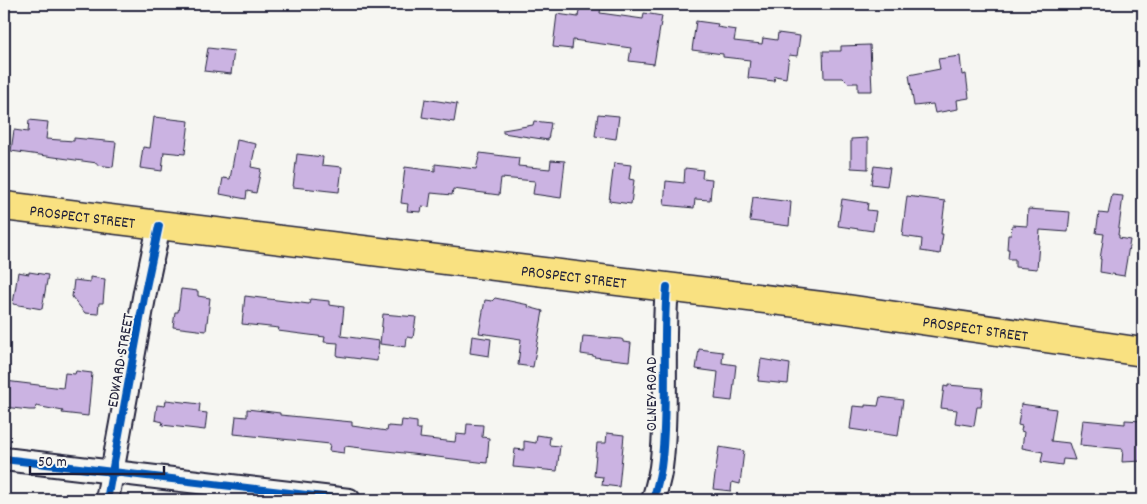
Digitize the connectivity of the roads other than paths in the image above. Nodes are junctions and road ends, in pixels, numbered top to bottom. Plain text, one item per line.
1 (4, 206) edge
2 (159, 226) junction
3 (668, 287) junction
4 (1143, 352) edge
5 (4, 459) edge
6 (113, 472) junction
7 (107, 500) edge
8 (349, 500) edge
9 (653, 500) edge

1 - 2 main road, PROSPECT STREET
2 - 3 main road, PROSPECT STREET
2 - 6 street, EDWARD STREET
3 - 4 main road, PROSPECT STREET
3 - 9 street, OLNEY ROAD
5 - 6 street
6 - 7 street, EDWARD STREET
6 - 8 street

